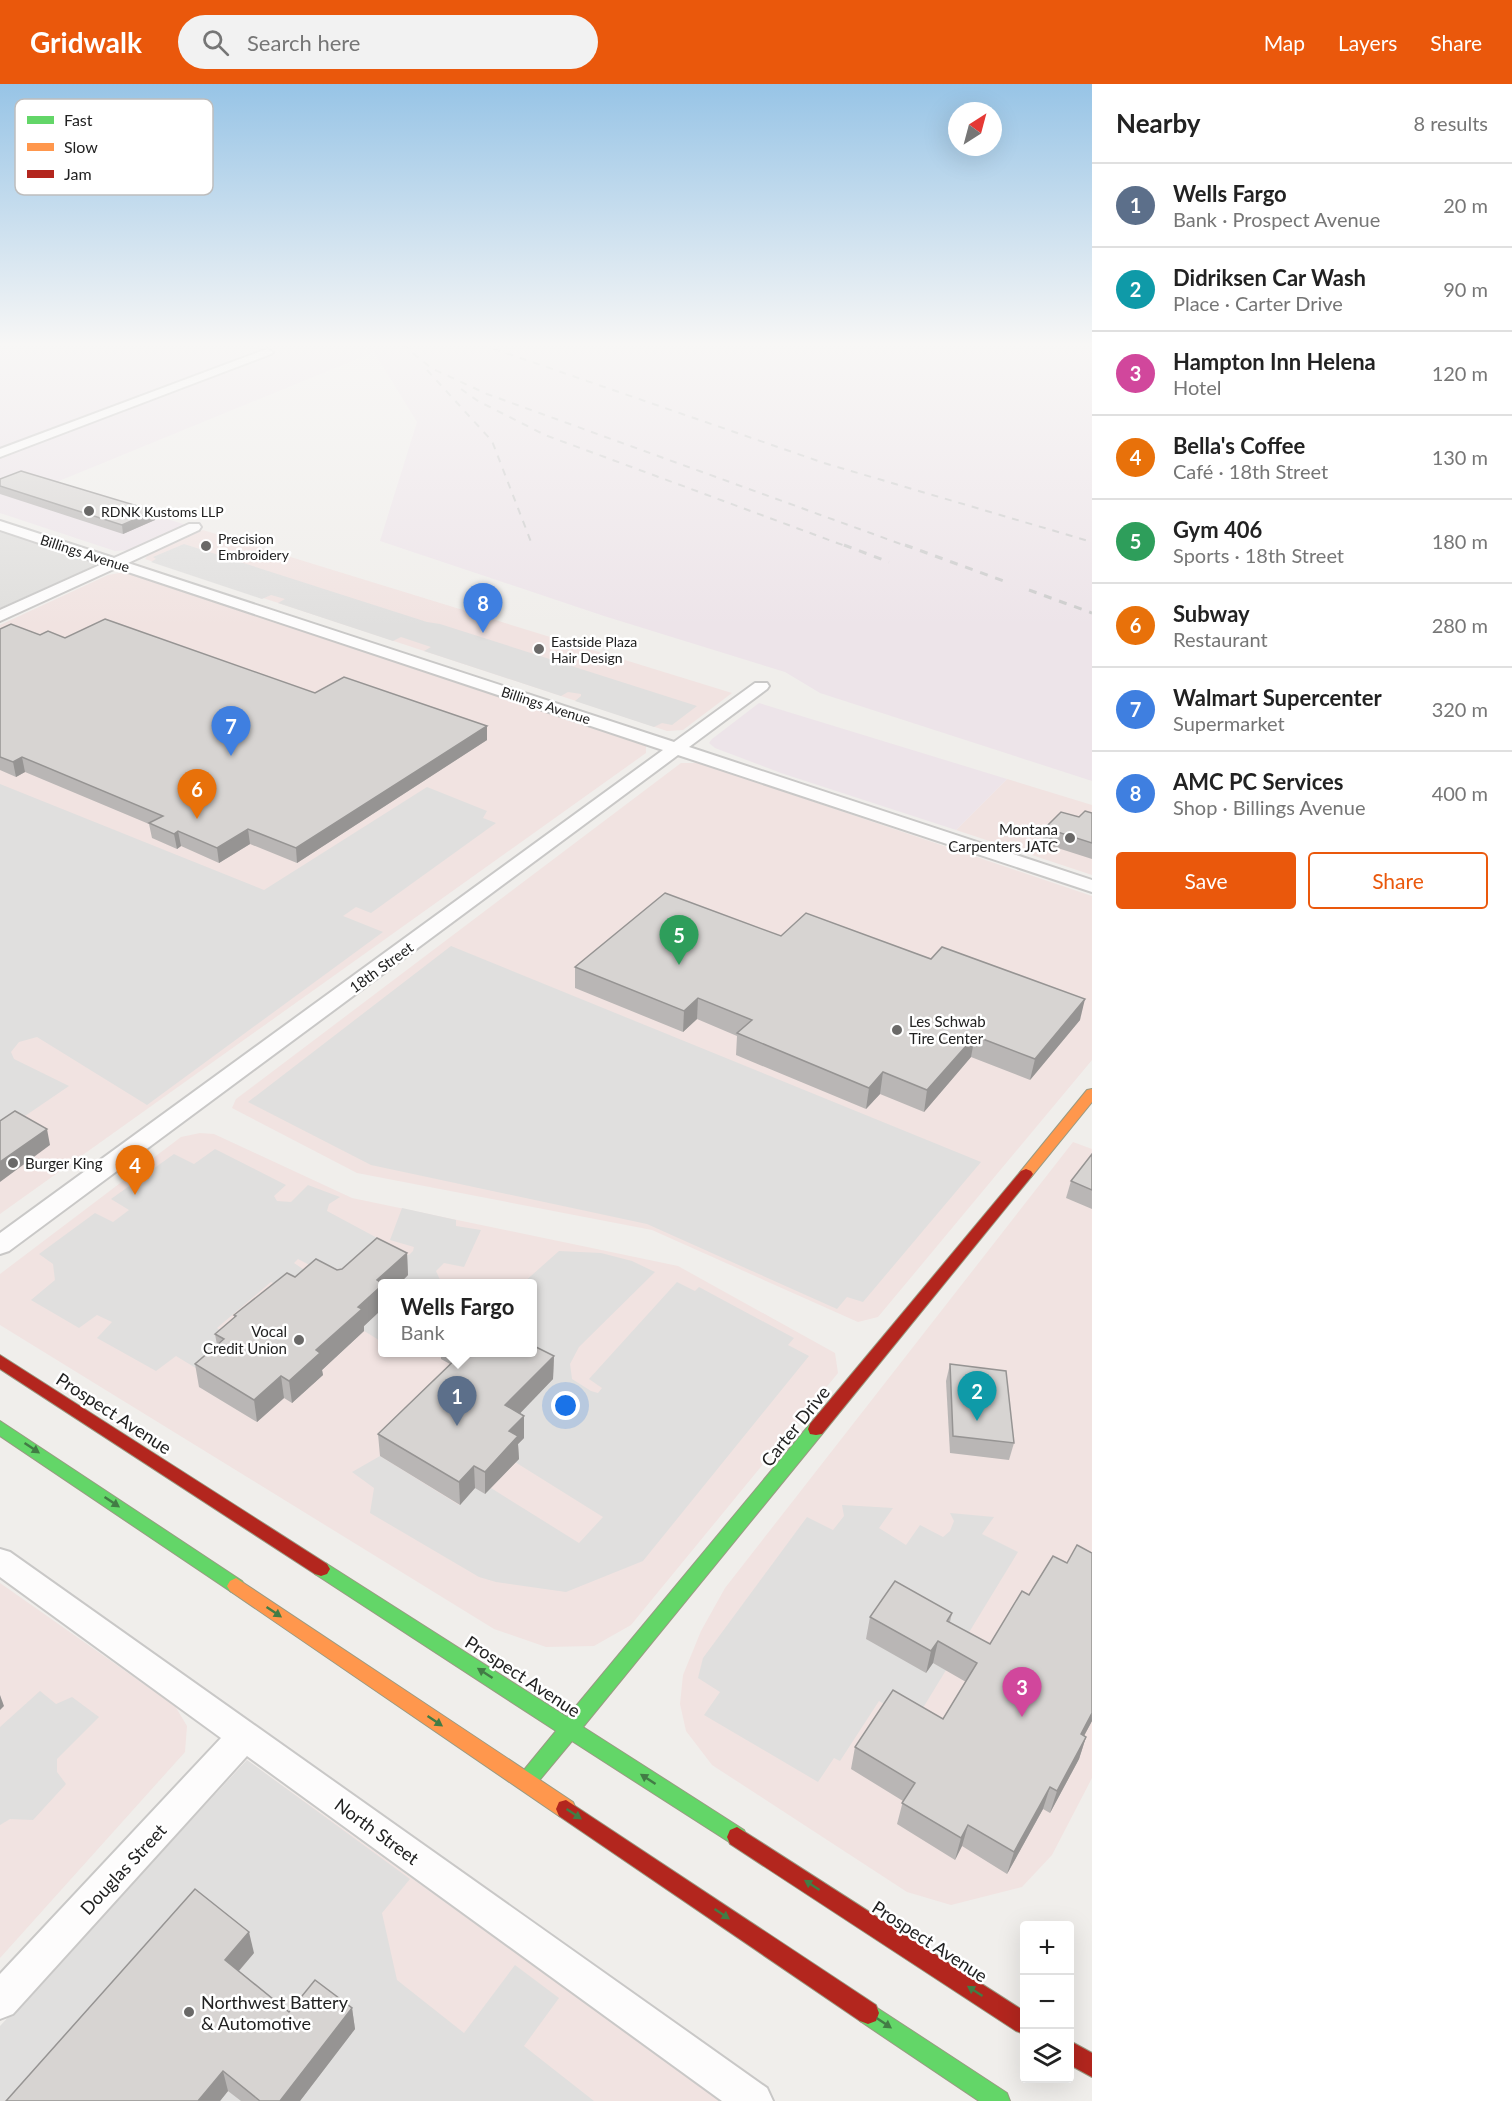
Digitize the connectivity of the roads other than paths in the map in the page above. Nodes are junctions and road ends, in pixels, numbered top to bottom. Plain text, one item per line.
1 (39, 438) edge
2 (0, 453) edge
3 (0, 525) edge
4 (194, 527) dead end
5 (116, 563) junction
6 (0, 616) edge
7 (761, 686) dead end
8 (678, 749) junction
9 (1092, 886) edge
10 (1092, 1093) edge
11 (0, 1245) edge
12 (0, 1361) edge
13 (0, 1427) edge
14 (0, 1561) edge
15 (570, 1728) junction
16 (245, 1735) junction
17 (526, 1782) junction
18 (0, 2001) edge
19 (1020, 2020) edge
20 (1074, 2055) edge
21 (1092, 2067) edge
22 (754, 2101) edge
23 (999, 2101) edge

1 - 2 street
3 - 5 street, Billings Avenue
4 - 5 street
5 - 6 street
5 - 8 street, Billings Avenue
7 - 8 street, 18th Street
8 - 9 street, Billings Avenue
8 - 11 street, 18th Street
10 - 15 main road, Carter Drive
15 -> 12 main road, Prospect Avenue
13 -> 17 main road
14 - 16 street, North Street
15 - 17 main road, Carter Drive
19 -> 15 main road, Prospect Avenue
16 - 18 street, Douglas Street
16 - 22 street, North Street
17 -> 23 main road
20 - 21 main road

